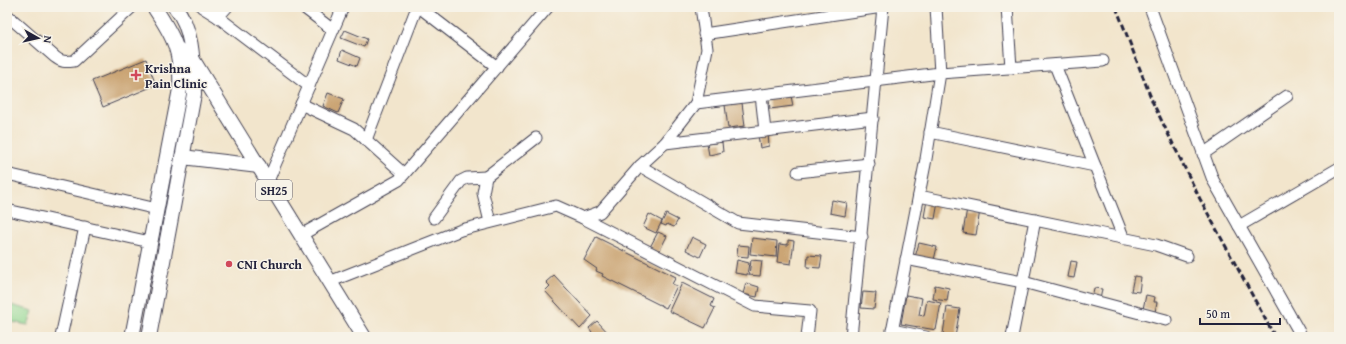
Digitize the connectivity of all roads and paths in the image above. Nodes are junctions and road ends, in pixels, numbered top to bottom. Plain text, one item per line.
1 (132, 7) edge
2 (154, 7) edge
3 (202, 7) edge
4 (227, 7) edge
5 (303, 7) edge
6 (343, 7) edge
7 (418, 7) edge
8 (548, 7) edge
9 (701, 7) edge
10 (883, 7) edge
11 (936, 7) edge
12 (1007, 7) edge
13 (1150, 7) edge
14 (177, 8) edge
15 (7, 15) edge
16 (218, 17) junction
17 (333, 30) junction
18 (704, 34) junction
19 (178, 49) junction
20 (193, 60) junction
21 (1103, 61) dead end
22 (1055, 65) junction
23 (497, 67) junction
24 (1012, 68) junction
25 (940, 73) junction
26 (877, 81) junction
27 (309, 86) junction
28 (761, 95) junction
29 (1287, 96) dead end
30 (696, 103) junction
31 (301, 104) junction
32 (873, 118) junction
33 (765, 131) junction
34 (930, 132) junction
35 (536, 138) dead end
36 (366, 140) junction
37 (665, 143) junction
38 (1203, 154) junction
39 (182, 157) junction
40 (869, 164) junction
41 (259, 166) junction
42 (640, 166) junction
43 (1095, 166) junction
44 (1339, 168) edge
45 (798, 172) dead end
46 (7, 174) edge
47 (404, 174) junction
48 (486, 177) junction
49 (268, 181) junction
50 (919, 196) junction
51 (157, 209) junction
52 (7, 210) edge
53 (434, 218) dead end
54 (584, 218) junction
55 (1035, 220) junction
56 (490, 222) junction
57 (1239, 226) junction
58 (86, 227) junction
59 (301, 235) junction
60 (862, 237) junction
61 (1124, 239) junction
62 (150, 242) junction
63 (1187, 256) dead end
64 (906, 259) junction
65 (329, 282) junction
66 (1023, 282) junction
67 (1166, 320) dead end
68 (891, 334) edge
69 (61, 337) edge
70 (132, 337) edge
71 (149, 337) edge
72 (363, 337) edge
73 (807, 337) edge
74 (851, 337) edge
75 (926, 337) edge
76 (1012, 337) edge
77 (1302, 337) edge

1 - 15 street
2 - 19 main road
3 - 16 street
4 - 16 street
5 - 17 street
6 - 17 street
7 - 23 street
7 - 36 street
8 - 23 street
9 - 18 street
10 - 18 street
10 - 26 street
11 - 25 street
12 - 24 street
13 - 38 street
14 - 20 main road, SH25
16 - 27 street
17 - 27 street
18 - 30 street
19 - 20 main road, SH25
19 - 51 main road
20 - 39 main road, SH25
20 - 41 main road, SH25
21 - 22 street
22 - 24 street
22 - 43 street
23 - 47 street
24 - 25 street
25 - 26 street
25 - 34 street
26 - 28 street
26 - 32 street
27 - 31 street
28 - 30 street
28 - 33 street
29 - 38 street
30 - 37 street
31 - 36 street
31 - 49 street
32 - 33 street
32 - 40 street
33 - 37 street
34 - 43 street
34 - 50 street
35 - 48 street
36 - 47 street
37 - 42 street
38 - 57 street
39 - 41 main road
39 - 71 main road, SH25
40 - 45 street
40 - 60 street
41 - 49 main road, SH25
42 - 54 street
42 - 60 street
43 - 61 street
44 - 57 street
46 - 51 street
47 - 59 street
48 - 53 street
48 - 56 street
49 - 59 main road, SH25
50 - 55 street
50 - 64 street
51 - 62 main road
52 - 58 street
54 - 56 street
54 - 73 street
55 - 61 street
55 - 66 street
56 - 65 street
57 - 77 street
58 - 62 street
58 - 69 street
59 - 65 main road, SH25
60 - 74 street
61 - 63 street
62 - 70 main road
64 - 66 street
64 - 68 street
65 - 72 main road, SH25
66 - 67 street
66 - 76 street
68 - 75 street

